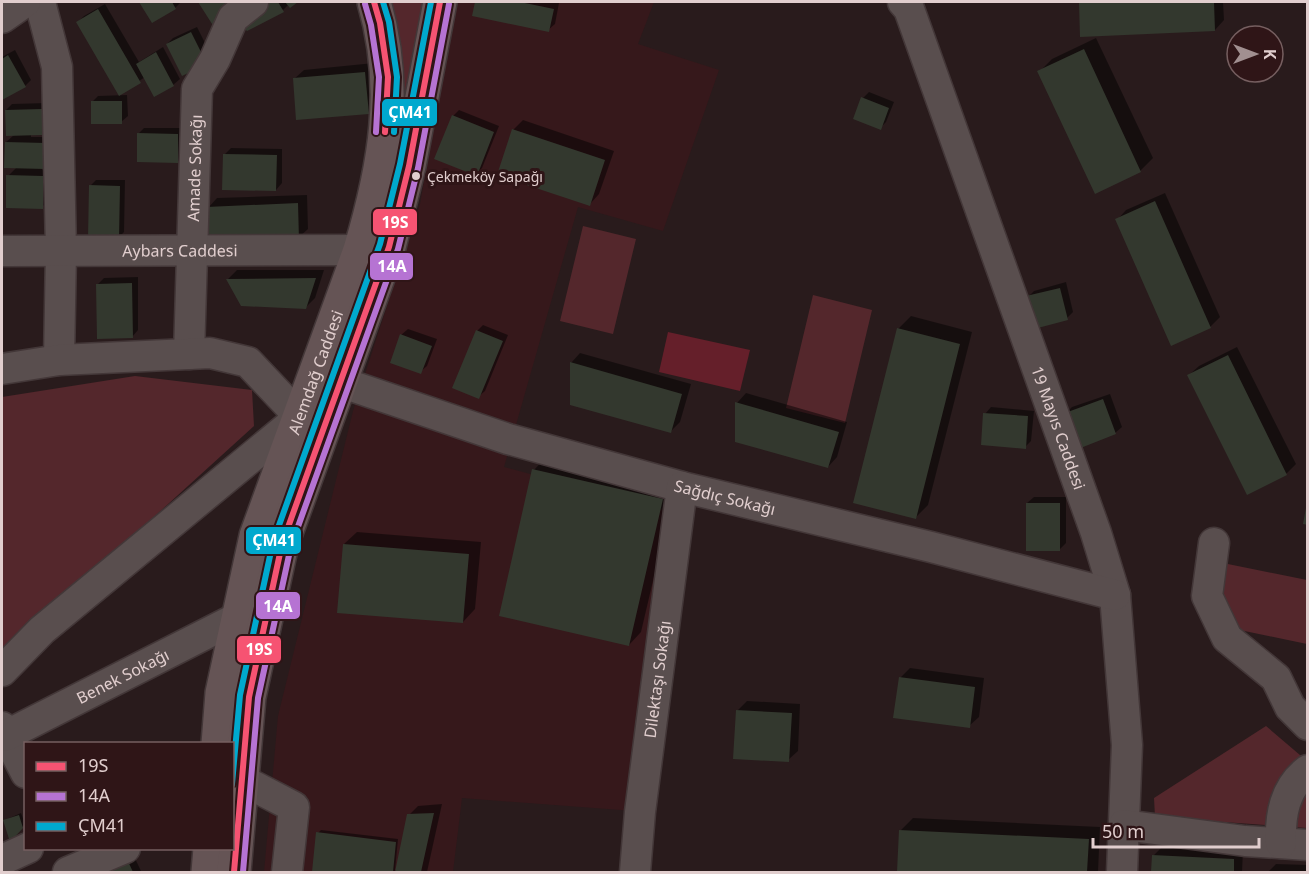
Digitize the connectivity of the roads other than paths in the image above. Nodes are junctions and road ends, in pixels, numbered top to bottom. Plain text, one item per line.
1 (25, 2) edge
2 (40, 2) edge
3 (253, 2) edge
4 (374, 2) edge
5 (440, 2) edge
6 (903, 2) edge
7 (2, 18) edge
8 (193, 250) junction
9 (360, 250) junction
10 (2, 251) edge
11 (61, 251) junction
12 (189, 354) junction
13 (59, 360) junction
14 (2, 369) edge
15 (340, 382) junction
16 (300, 417) junction
17 (682, 487) junction
18 (1214, 543) dead end
19 (1115, 595) junction
20 (239, 617) junction
21 (2, 671) edge
22 (1308, 725) edge
23 (3, 732) edge
24 (214, 741) edge
25 (24, 769) edge
26 (1308, 770) edge
27 (242, 780) junction
28 (1124, 825) junction
29 (1294, 844) edge
30 (26, 850) edge
31 (62, 850) edge
32 (123, 850) edge
33 (210, 850) edge
34 (2, 860) edge
35 (68, 873) edge
36 (208, 873) edge
37 (234, 873) edge
38 (287, 873) edge
39 (635, 873) edge
40 (1122, 873) edge

1 - 7 street
2 - 11 street
3 - 8 street, Amade Sokağı
4 - 9 main road, Alemdağ Caddesi
5 - 15 main road, Alemdağ Caddesi
6 - 19 street, 19 Mayıs Caddesi
8 - 9 street, Aybars Caddesi
8 - 11 street, Aybars Caddesi
8 - 12 street, Amade Sokağı
9 - 16 main road, Alemdağ Caddesi
10 - 11 street, Aybars Caddesi
11 - 13 street
12 - 13 street
12 - 16 street
13 - 14 street
15 - 17 street, Sağdıç Sokağı
15 - 27 main road, Alemdağ Caddesi
16 - 20 main road, Alemdağ Caddesi
16 - 21 street
17 - 19 street, Sağdıç Sokağı
17 - 39 street, Dilektaşı Sokağı
18 - 22 street
19 - 28 street, 19 Mayıs Caddesi
20 - 23 street, Benek Sokağı
20 - 24 main road, Alemdağ Caddesi
23 - 25 street
26 - 29 street
27 - 37 main road, Alemdağ Caddesi
27 - 38 street
28 - 29 street
28 - 40 street, 19 Mayıs Caddesi
30 - 34 street
31 - 35 street
32 - 35 street
33 - 36 main road

